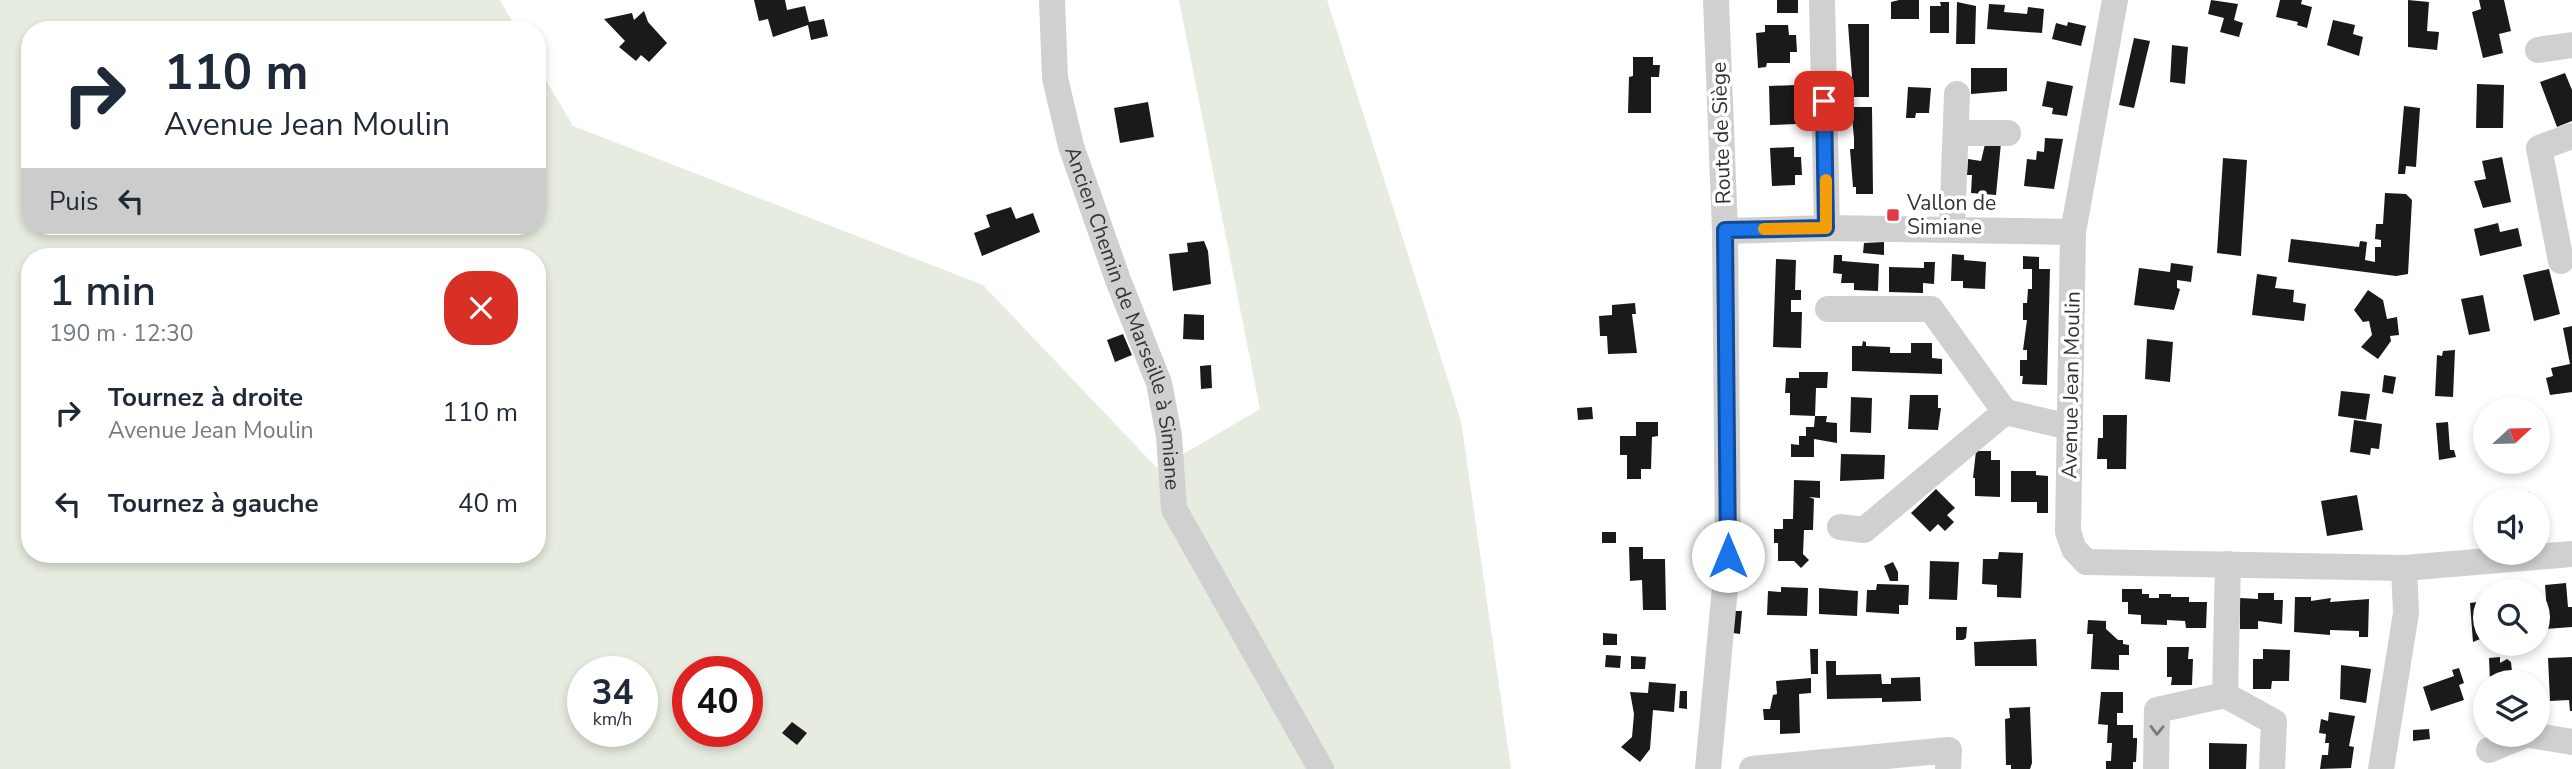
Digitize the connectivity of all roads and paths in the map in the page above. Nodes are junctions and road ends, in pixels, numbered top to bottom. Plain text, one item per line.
1 (1052, 0) edge
2 (1716, 0) edge
3 (1822, 0) edge
4 (2109, 1) edge
5 (2572, 45) edge
6 (2538, 50) dead end
7 (1957, 94) dead end
8 (1956, 132) junction
9 (2008, 133) dead end
10 (2572, 136) edge
11 (1826, 228) junction
12 (1952, 229) junction
13 (1725, 230) junction
14 (2073, 232) junction
15 (2561, 261) dead end
16 (1828, 309) dead end
17 (2005, 412) junction
18 (2070, 427) junction
19 (1840, 527) dead end
20 (2572, 554) edge
21 (2228, 564) junction
22 (2403, 568) junction
23 (2225, 695) junction
24 (2550, 738) edge
25 (2572, 742) edge
26 (2497, 747) edge
27 (2489, 750) dead end
28 (1321, 769) edge
29 (1708, 769) edge
30 (1752, 769) edge
31 (1948, 769) edge
32 (2157, 769) edge
33 (2272, 769) edge
34 (2381, 769) edge

1 - 28 street, Ancien Chemin de Marseille à Simiane
2 - 13 street, Route de Siège
3 - 11 street
4 - 14 street, Avenue Jean Moulin
5 - 6 street
7 - 8 street
8 - 9 street
8 - 12 street
10 - 15 street
11 - 12 street
11 - 13 street
12 - 14 street
13 - 29 street, Route de Siège
14 - 18 street, Avenue Jean Moulin
16 - 17 street
17 - 18 street
17 - 19 street
18 - 21 street, Avenue Jean Moulin
20 - 22 street, Avenue Jean Moulin
21 - 22 street, Avenue Jean Moulin
21 - 23 street
22 - 34 street
23 -> 32 street
23 - 33 street
24 - 25 street
26 - 27 street
30 - 31 street

